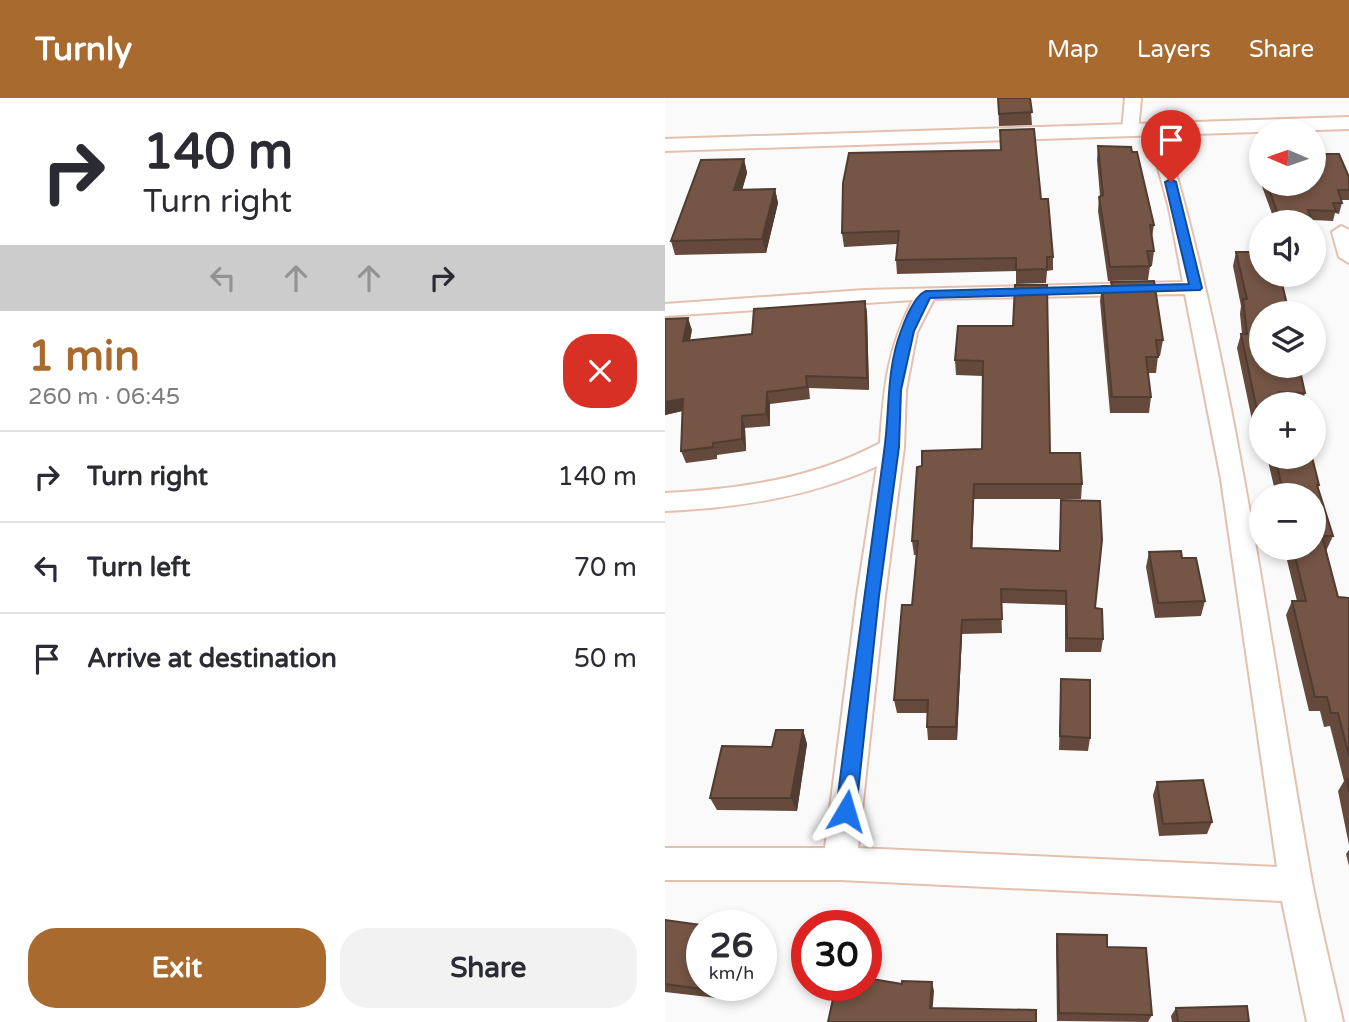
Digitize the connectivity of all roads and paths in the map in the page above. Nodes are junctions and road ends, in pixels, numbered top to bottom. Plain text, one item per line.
1 (1133, 98) edge
2 (1349, 123) edge
3 (1143, 131) junction
4 (665, 145) edge
5 (1341, 232) dead end
6 (1349, 257) edge
7 (1196, 288) junction
8 (926, 295) junction
9 (665, 310) edge
10 (892, 447) junction
11 (695, 501) junction
12 (665, 502) edge
13 (665, 517) edge
14 (665, 863) edge
15 (840, 864) junction
16 (1296, 885) junction
17 (1325, 1022) edge

1 - 3 street
2 - 3 street
3 - 4 street
3 - 7 street
5 - 6 street
7 - 8 street
7 - 16 street
8 - 9 street
8 - 10 street
10 - 11 street
10 - 15 street
11 - 12 street
11 - 13 street
14 - 15 street
15 - 16 street
16 - 17 street

